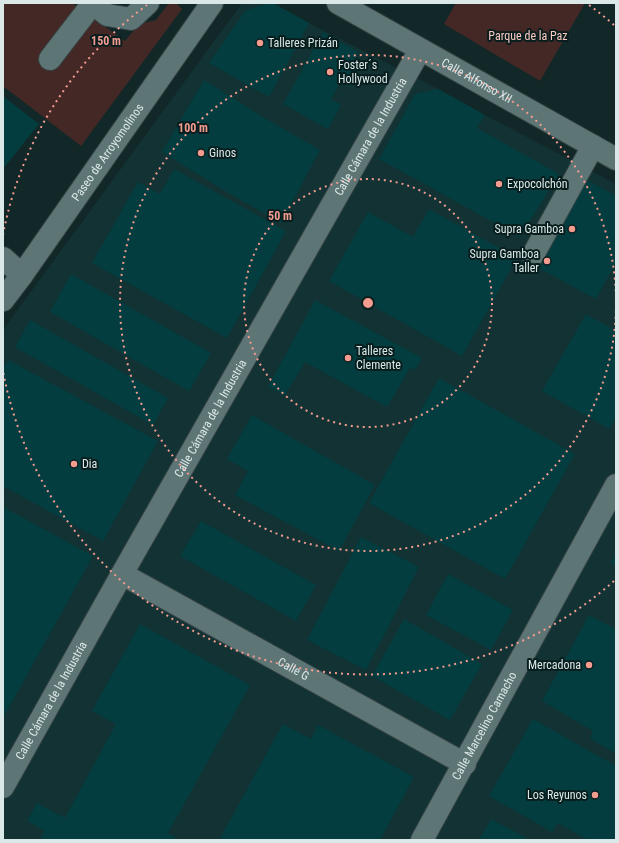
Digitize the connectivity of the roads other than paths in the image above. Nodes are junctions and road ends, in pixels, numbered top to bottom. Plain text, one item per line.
1 (93, 3) edge
2 (148, 3) edge
3 (212, 3) edge
4 (338, 3) edge
5 (420, 50) junction
6 (50, 59) dead end
7 (593, 146) junction
8 (616, 159) edge
9 (533, 255) dead end
10 (3, 258) edge
11 (22, 275) junction
12 (3, 300) edge
13 (616, 485) edge
14 (122, 574) junction
15 (465, 764) junction
16 (3, 787) edge
17 (422, 840) edge

1 - 2 street
1 - 6 street
3 - 11 street, Paseo de Arroyomolinos
4 - 5 street, Calle Alfonso XII
5 - 7 street, Calle Alfonso XII
5 - 14 street, Calle Cámara de la Industria
7 - 8 street, Calle Alfonso XII
7 - 9 street
10 - 11 street
11 - 12 street, Paseo de Arroyomolinos
13 - 15 street, Calle Marcelino Camacho
14 - 15 street, Calle G
14 - 16 street, Calle Cámara de la Industria
15 - 17 street, Calle Marcelino Camacho

